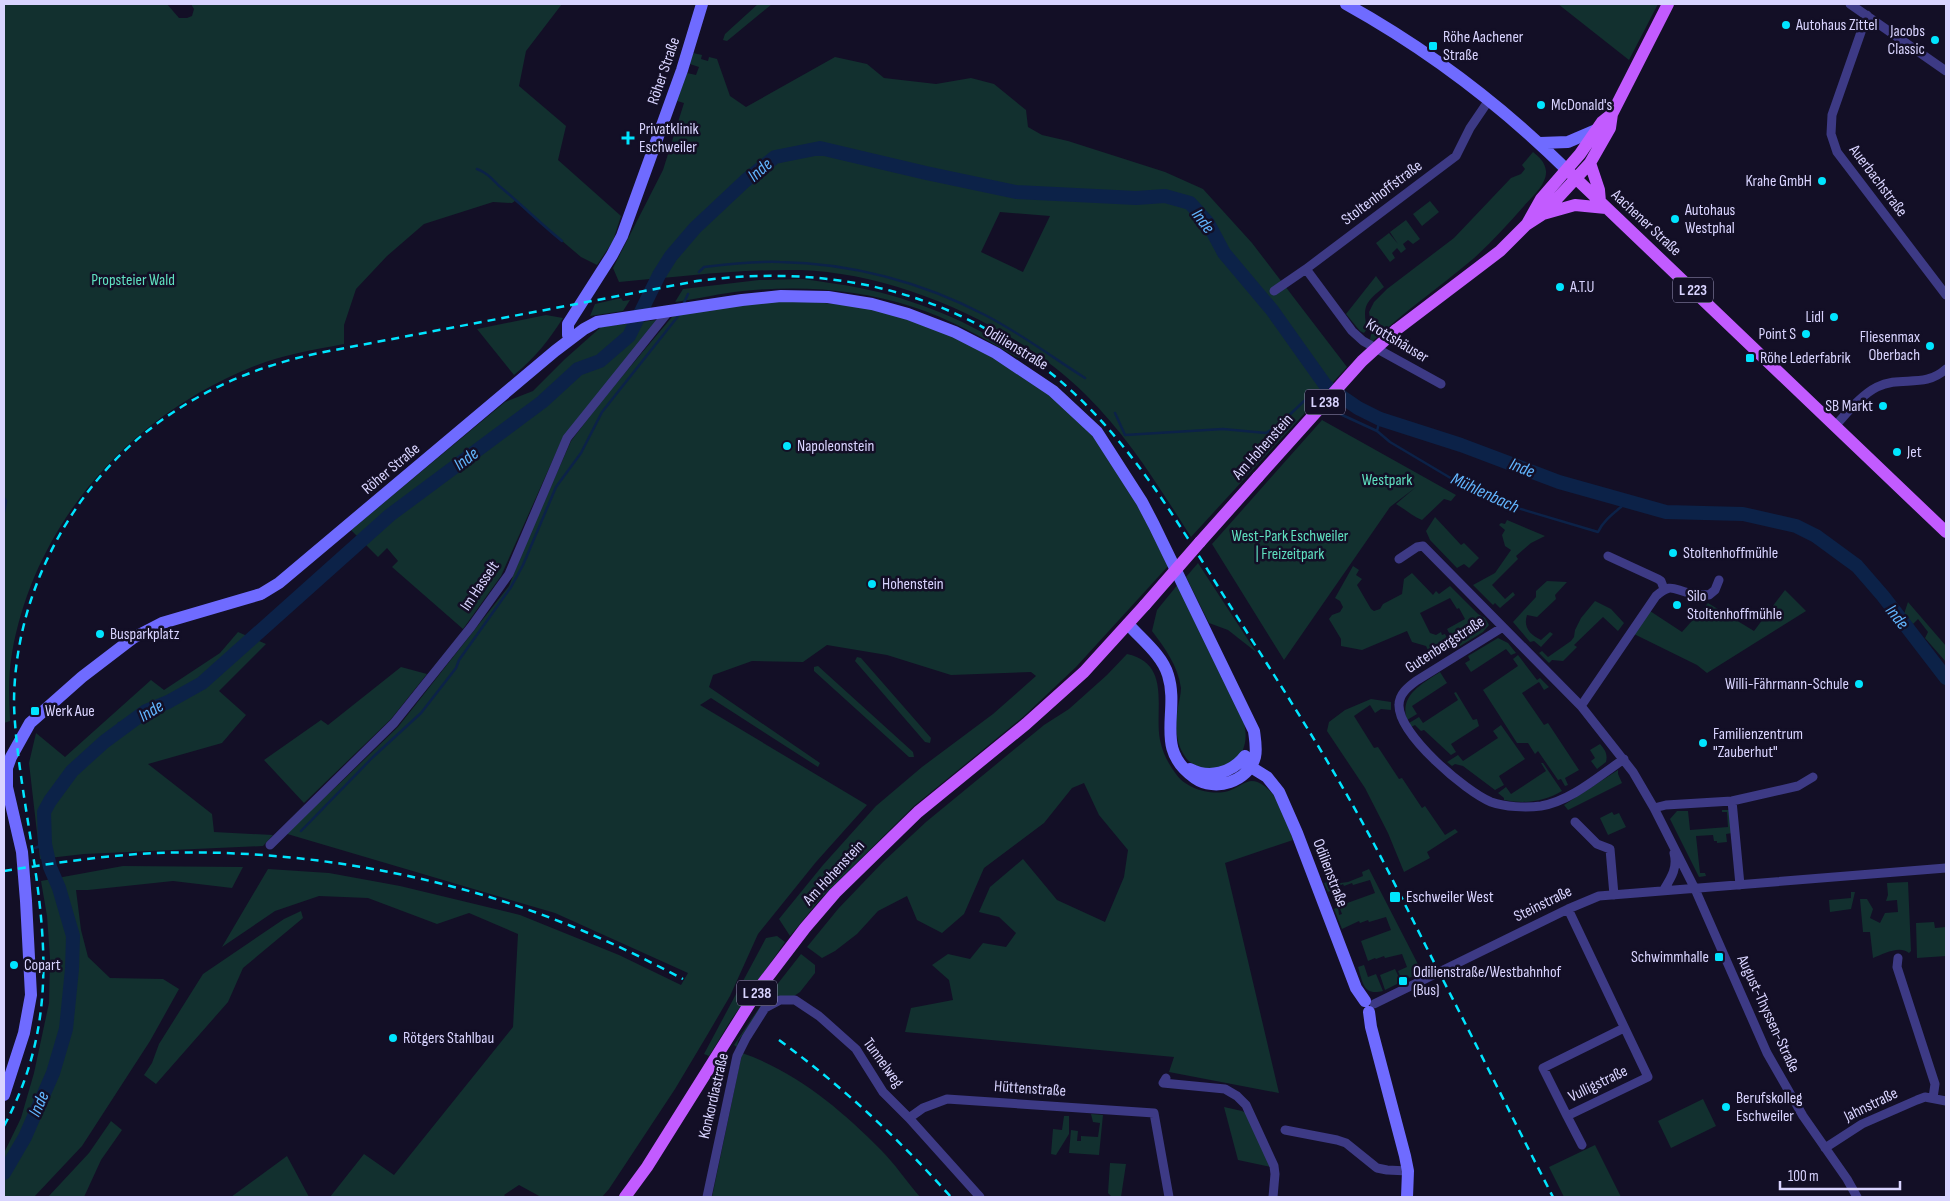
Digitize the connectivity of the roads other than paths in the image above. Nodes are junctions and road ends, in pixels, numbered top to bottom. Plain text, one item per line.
1 (702, 4) edge
2 (1346, 4) edge
3 (1668, 4) edge
4 (1850, 4) edge
5 (1867, 15) junction
6 (1946, 71) edge
7 (1489, 100) junction
8 (1612, 114) junction
9 (1596, 130) junction
10 (1540, 143) junction
11 (1590, 163) junction
12 (1571, 174) junction
13 (1603, 205) junction
14 (1543, 214) junction
15 (1526, 225) junction
16 (1306, 270) junction
17 (1274, 291) dead end
18 (1946, 295) edge
19 (673, 310) junction
20 (574, 313) junction
21 (597, 322) junction
22 (570, 338) junction
23 (1946, 369) edge
24 (1441, 384) dead end
25 (1835, 426) junction
26 (1946, 532) edge
27 (1608, 556) dead end
28 (1399, 559) dead end
29 (1719, 580) dead end
30 (1664, 589) junction
31 (1128, 624) junction
32 (1503, 626) junction
33 (1581, 706) junction
34 (1624, 759) junction
35 (1246, 764) junction
36 (1813, 777) dead end
37 (1732, 801) junction
38 (1654, 808) junction
39 (1575, 822) dead end
40 (1671, 840) junction
41 (270, 844) dead end
42 (1946, 868) edge
43 (1740, 885) junction
44 (1695, 889) junction
45 (1663, 891) junction
46 (1614, 895) junction
47 (1568, 909) junction
48 (1898, 958) dead end
49 (1369, 1005) junction
50 (766, 1008) joint
51 (1624, 1028) junction
52 (1166, 1078) dead end
53 (4, 1095) edge
54 (1933, 1098) junction
55 (1946, 1101) edge
56 (1566, 1116) junction
57 (909, 1118) junction
58 (1285, 1130) dead end
59 (1582, 1145) dead end
60 (1825, 1148) junction
61 (1408, 1172) junction
62 (625, 1197) edge
63 (708, 1197) edge
64 (980, 1197) edge
65 (1169, 1197) edge
66 (1274, 1197) edge
67 (1407, 1197) edge
68 (1857, 1197) edge

1 - 20 main road, Röher Straße
2 - 7 main road, Aachener Straße / L 223
3 - 8 main road, L 238
4 - 5 street
5 - 6 street
5 - 18 street, Auerbachstraße
7 - 10 main road, Aachener Straße / L 223
7 - 16 street, Stoltenhoffstraße
8 - 9 main road, L 238
8 - 11 main road, L 238
9 - 10 main road
9 - 12 main road, L 238
10 - 12 main road, Aachener Straße / L 223
11 - 12 main road, L 238
11 - 13 main road
12 - 13 main road, Aachener Straße / L 223
12 - 14 main road, Am Hohenstein / L 238
12 - 15 main road, Am Hohenstein / L 238
13 - 14 main road
13 - 25 main road, Aachener Straße / L 223
14 - 15 main road, Am Hohenstein / L 238
15 - 31 main road, Am Hohenstein / L 238, bridge
16 - 17 street, Stoltenhoffstraße
16 - 24 street, Krottshäuser
19 - 21 main road, Odilienstraße
19 - 35 main road, Odilienstraße
19 - 41 street, Im Hasselt
20 - 21 main road
20 - 22 main road, Röher Straße
21 - 22 main road, Odilienstraße
22 - 53 main road, Röher Straße
23 - 25 street
25 - 26 main road, Aachener Straße / L 223
27 - 30 street
28 - 32 street, Gutenbergstraße
29 - 30 street
30 - 33 street
31 - 35 main road
31 - 62 main road, Am Hohenstein / L 238
32 - 33 street, Gutenbergstraße
32 - 34 street, Gutenbergstraße
33 - 34 street, Gutenbergstraße
34 - 38 street, Gutenbergstraße
35 - 49 main road, Odilienstraße
36 - 37 street
37 - 38 street
37 - 43 street
38 - 40 street, Gutenbergstraße
39 - 46 street
40 - 44 street, Gutenbergstraße
40 - 45 street, Gutenbergstraße
42 - 43 street, Steinstraße
43 - 44 street, Steinstraße
44 - 45 street, Steinstraße
44 - 60 street, August-Thyssen-Straße
45 - 46 street, Steinstraße
46 - 47 street, Steinstraße
47 - 49 street, Steinstraße
47 - 51 street, Vulligstraße
48 - 54 street
49 - 61 main road, Odilienstraße
50 - 57 street, Tunnelweg
50 - 63 street, Konkordiastraße
51 - 56 street, Vulligstraße
51 - 56 street, Vulligstraße
52 - 66 street
54 - 55 street, Jahnstraße
54 - 60 street, Jahnstraße
56 - 59 street, Vulligstraße
57 - 64 street, Tunnelweg
57 - 65 street, Hüttenstraße
58 - 61 street
60 - 68 street, August-Thyssen-Straße
61 - 67 main road, Odilienstraße

